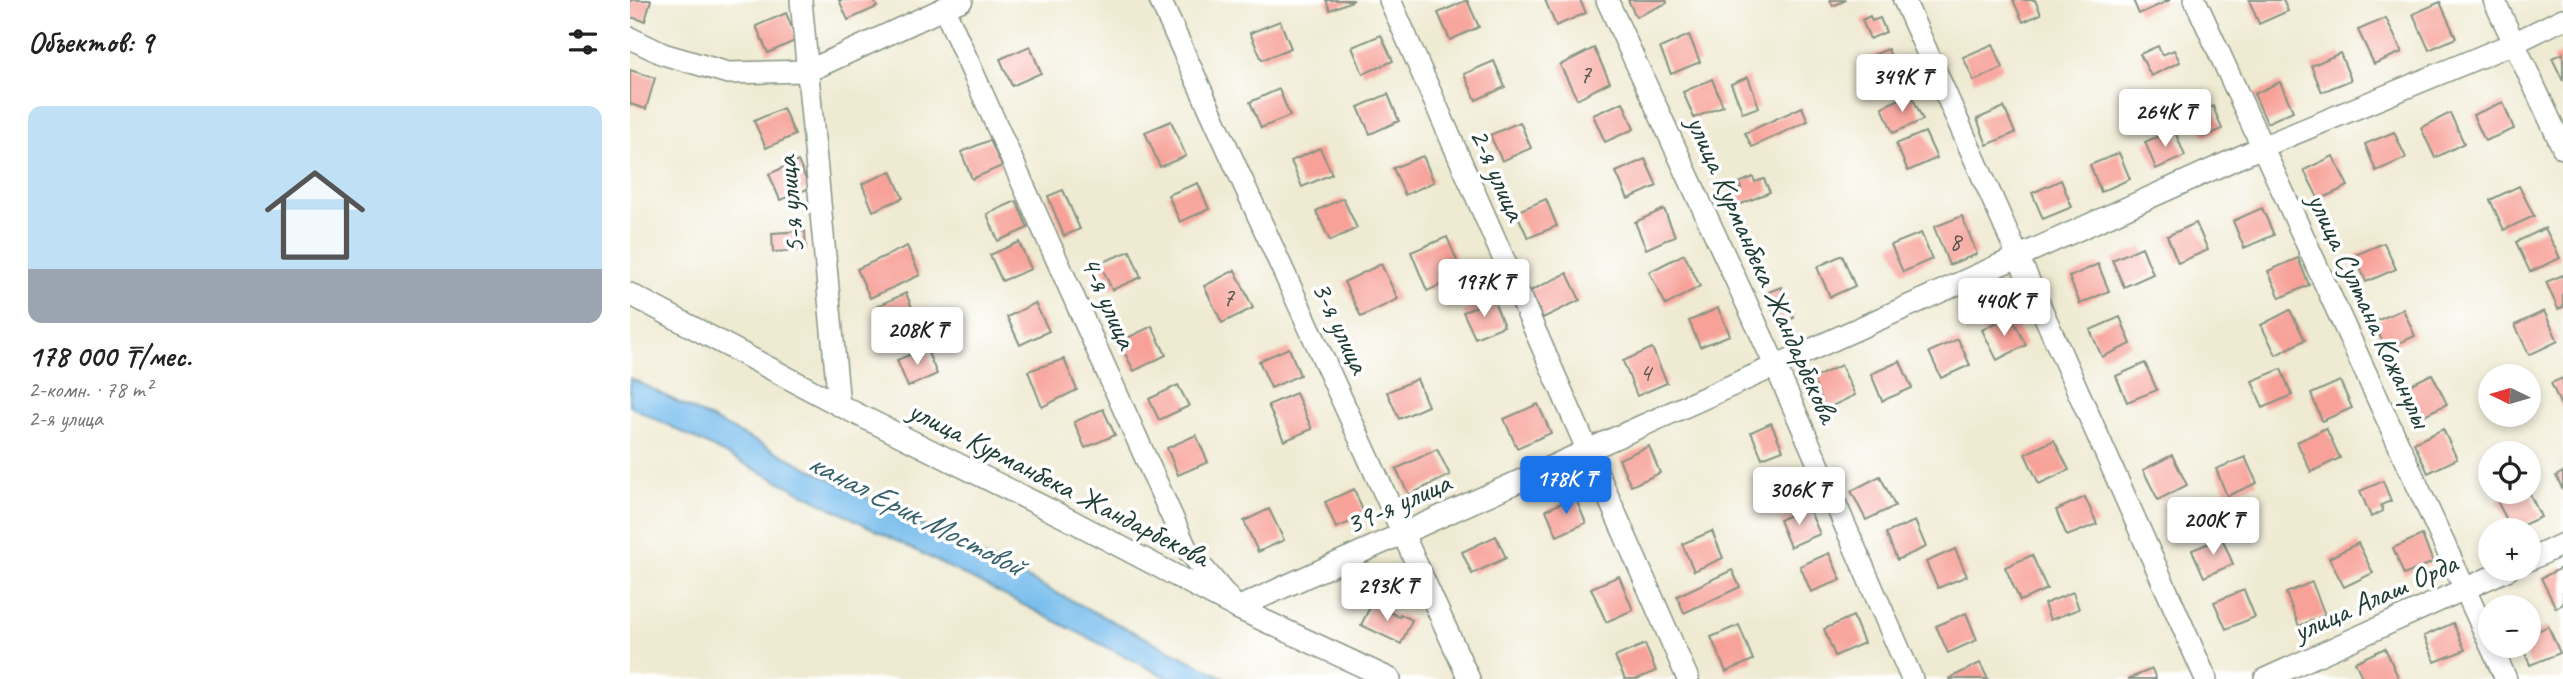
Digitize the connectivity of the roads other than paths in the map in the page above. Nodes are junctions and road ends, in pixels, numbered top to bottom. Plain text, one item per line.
1 (801, 0) edge
2 (1160, 0) edge
3 (1390, 0) edge
4 (1607, 0) edge
5 (1904, 0) edge
6 (2195, 0) edge
7 (2494, 0) edge
8 (953, 4) edge
9 (2563, 19) edge
10 (630, 38) edge
11 (2514, 43) junction
12 (808, 71) junction
13 (2262, 147) junction
14 (2563, 148) edge
15 (2018, 257) junction
16 (630, 294) edge
17 (1775, 365) junction
18 (839, 405) junction
19 (1587, 450) junction
20 (1403, 533) junction
21 (2563, 544) edge
22 (2541, 554) edge
23 (2482, 581) edge
24 (2464, 589) junction
25 (1237, 608) junction
26 (1390, 679) edge
27 (1469, 679) edge
28 (1688, 679) edge
29 (1912, 679) edge
30 (2206, 679) edge
31 (2265, 679) edge
32 (2505, 679) edge

1 - 12 street, 5-я улица
2 - 20 street, 3-я улица
3 - 19 street, 2-я улица
4 - 17 street, улица Курманбека Жандарбекова
5 - 15 street
6 - 13 street, улица Султана Кожанулы
7 - 11 street
8 - 12 street
8 - 25 street, 4-я улица
9 - 11 street, 39-я улица
10 - 12 street
11 - 13 street, 39-я улица
11 - 14 street
12 - 18 street, 5-я улица
13 - 15 street, 39-я улица
13 - 24 street, улица Султана Кожанулы
15 - 17 street, 39-я улица
15 - 30 street
16 - 18 street, улица Курманбека Жандарбекова
17 - 19 street, 39-я улица
17 - 29 street, улица Курманбека Жандарбекова
18 - 25 street, улица Курманбека Жандарбекова
19 - 20 street, 39-я улица
19 - 28 street, 2-я улица
20 - 25 street, 39-я улица
20 - 27 street, 3-я улица
21 - 22 street
23 - 24 street, улица Алаш Орда
24 - 31 street, улица Алаш Орда
24 - 32 street, улица Султана Кожанулы
25 - 26 street, улица Курманбека Жандарбекова

